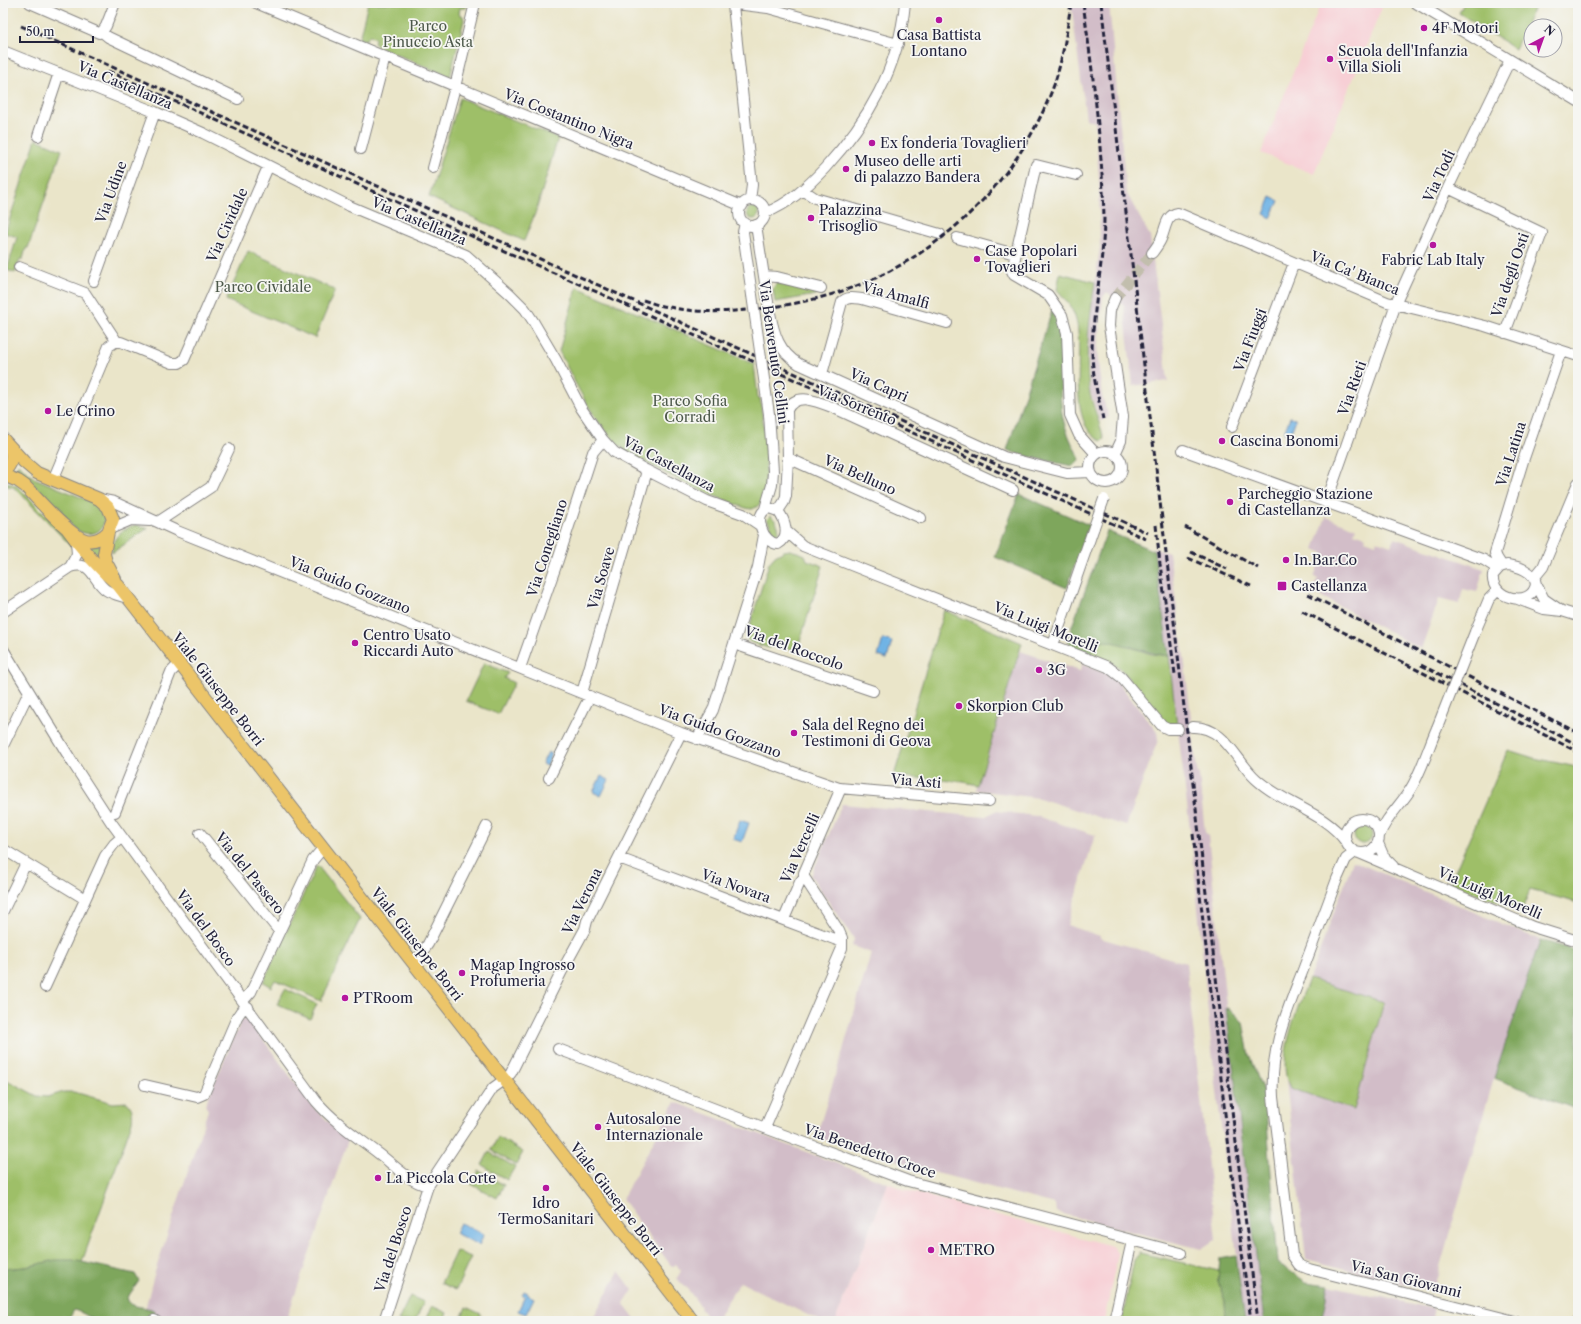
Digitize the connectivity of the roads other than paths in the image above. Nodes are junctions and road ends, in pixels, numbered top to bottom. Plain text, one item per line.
1 (30, 3) edge
2 (115, 3) edge
3 (256, 3) edge
4 (475, 3) edge
5 (757, 3) edge
6 (905, 3) edge
7 (1416, 3) edge
8 (733, 4) edge
9 (768, 8) junction
10 (99, 32) junction
11 (898, 44) junction
12 (3, 51) edge
13 (385, 57) junction
14 (1510, 60) junction
15 (59, 73) junction
16 (455, 87) junction
17 (238, 99) dead end
18 (1578, 101) edge
19 (155, 112) junction
20 (38, 136) dead end
21 (361, 149) dead end
22 (268, 167) junction
23 (433, 168) dead end
24 (1076, 175) dead end
25 (1448, 188) junction
26 (803, 190) junction
27 (746, 203) junction
28 (765, 213) junction
29 (744, 223) junction
30 (756, 225) junction
31 (940, 234) dead end
32 (957, 238) dead end
33 (1152, 253) tunnel mouth
34 (1015, 254) junction
35 (1294, 263) junction
36 (19, 267) dead end
37 (764, 276) junction
38 (94, 281) dead end
39 (821, 288) dead end
40 (1115, 298) tunnel mouth
41 (1396, 305) junction
42 (947, 323) dead end
43 (1505, 332) junction
44 (117, 342) junction
45 (1561, 351) junction
46 (1578, 356) edge
47 (822, 374) junction
48 (1232, 427) dead end
49 (5, 440) edge
50 (603, 440) junction
51 (229, 449) dead end
52 (1183, 450) dead end
53 (1096, 454) junction
54 (1115, 454) junction
55 (788, 458) junction
56 (648, 471) junction
57 (1091, 472) junction
58 (3, 473) edge
59 (53, 480) junction
60 (1108, 483) junction
61 (1578, 483) edge
62 (1013, 490) dead end
63 (99, 499) junction
64 (1326, 503) junction
65 (770, 510) junction
66 (743, 514) junction
67 (921, 518) dead end
68 (158, 522) junction
69 (66, 527) junction
70 (109, 530) junction
71 (763, 530) junction
72 (786, 531) junction
73 (76, 542) junction
74 (778, 544) junction
75 (803, 546) junction
76 (70, 566) junction
77 (758, 567) junction
78 (1500, 567) junction
79 (1535, 581) junction
80 (118, 586) junction
81 (1498, 590) junction
82 (127, 598) junction
83 (1515, 598) junction
84 (1562, 611) junction
85 (3, 612) edge
86 (1578, 616) edge
87 (734, 644) junction
88 (1053, 645) junction
89 (3, 649) edge
90 (179, 664) junction
91 (520, 668) junction
92 (872, 691) dead end
93 (29, 692) junction
94 (586, 694) junction
95 (1192, 727) dead end
96 (1178, 729) dead end
97 (682, 733) junction
98 (697, 739) junction
99 (3, 746) edge
100 (549, 778) dead end
101 (841, 788) junction
102 (988, 801) dead end
103 (1394, 809) junction
104 (115, 812) dead end
105 (1367, 819) junction
106 (1328, 824) junction
107 (1349, 824) junction
108 (487, 826) dead end
109 (200, 832) dead end
110 (122, 837) junction
111 (1379, 839) junction
112 (1346, 842) junction
113 (323, 848) junction
114 (3, 850) edge
115 (1357, 852) junction
116 (619, 858) junction
117 (26, 863) junction
118 (1393, 866) junction
119 (804, 878) junction
120 (85, 899) junction
121 (3, 911) edge
122 (784, 919) junction
123 (279, 931) junction
124 (1578, 941) edge
125 (842, 942) junction
126 (414, 964) junction
127 (45, 987) dead end
128 (245, 1004) junction
129 (558, 1049) dead end
130 (504, 1080) junction
131 (145, 1085) dead end
132 (765, 1128) junction
133 (428, 1186) junction
134 (1132, 1241) junction
135 (1181, 1253) dead end
136 (384, 1321) edge
137 (693, 1321) edge
138 (1114, 1321) edge
139 (1515, 1321) edge

1 - 10 street
2 - 10 street
3 - 13 street, Via Costantino Nigra
4 - 16 street
5 - 9 street
6 - 11 street
7 - 14 street
8 - 9 street
8 - 27 street
9 - 11 street
10 - 17 street
11 - 26 street
12 - 15 street, Via Castellanza
13 - 16 street, Via Costantino Nigra
13 - 21 street
14 - 18 street
14 - 25 street, Via Todi
15 - 19 street, Via Castellanza
15 - 20 street
16 - 23 street
16 - 27 street, Via Costantino Nigra
19 - 22 street, Via Castellanza
19 - 38 street, Via Udine
22 - 44 street, Via Cividale
22 - 50 street, Via Castellanza
24 - 34 street
25 - 41 street, Via Todi
25 - 43 street, Via degli Osti
26 - 28 street
26 - 31 street
27 - 28 street
27 - 29 street
28 - 30 street
29 - 30 street
29 - 65 street, Via Benvenuto Cellini, bridge
30 - 37 street, Via Capri
32 - 34 street
33 - 35 street, Via Ca' Bianca
34 - 53 street
35 - 41 street, Via Ca' Bianca
35 - 48 street, Via Fiuggi
36 - 44 street
37 - 39 street
37 - 47 street, Via Capri
40 - 54 street
41 - 43 street, Via Ca' Bianca
41 - 64 street, Via Rieti
42 - 47 street, Via Amalfi
43 - 45 street, Via Ca' Bianca
44 - 59 street
45 - 46 street, Via Ca' Bianca
45 - 78 street, Via Latina
47 - 57 street, Via Capri
49 - 58 main road
49 - 59 main road
50 - 56 street, Via Castellanza
50 - 91 street, Via Conegliano
51 - 68 street
52 - 64 street
53 - 54 street
53 - 57 street
54 - 60 street
55 - 62 street, Via Sorrento
55 - 65 street, Via Sorrento
55 - 67 street, Via Belluno
56 - 66 street, Via Castellanza
56 - 94 street, Via Soave
57 - 60 street
58 - 69 main road
59 - 63 main road
60 - 88 street, bridge
61 - 79 street
63 - 68 street, Via Guido Gozzano
63 - 70 main road
64 - 78 street
65 - 66 street, Via Castellanza
65 - 71 street, Via del Roccolo
65 - 72 street
66 - 71 street, Via Castellanza
68 - 70 street
68 - 91 street, Via Guido Gozzano
69 - 70 main road
69 - 73 main road
70 - 80 main road
71 - 74 street, Via Castellanza
71 - 77 street, Via del Roccolo
72 - 74 street, Via del Roccolo
72 - 75 street
73 - 76 street
73 - 80 main road
74 - 75 street
74 - 77 street, Via del Roccolo
75 - 88 street, Via Luigi Morelli
76 - 82 street
76 - 85 street
77 - 87 street, Via del Roccolo
78 - 79 street
78 - 81 street
79 - 83 street
79 - 84 street
80 - 82 main road, Viale Giuseppe Borri
81 - 83 street
81 - 103 street, bridge
82 - 90 main road, Viale Giuseppe Borri
83 - 84 street
84 - 86 street
87 - 92 street, Via del Roccolo
87 - 98 street
88 - 96 street, Via Luigi Morelli
89 - 93 street, Via del Bosco
90 - 104 street
90 - 113 main road, Viale Giuseppe Borri
91 - 94 street, Via Guido Gozzano
93 - 99 street
93 - 110 street, Via del Bosco
94 - 97 street, Via Guido Gozzano
94 - 100 street
95 - 106 street
97 - 98 street, Via Guido Gozzano
97 - 116 street, Via Verona
98 - 101 street, Via Guido Gozzano
101 - 102 street, Via Asti
101 - 119 street, Via Vercelli
103 - 105 street
103 - 111 street
105 - 107 street
105 - 111 street
106 - 107 street
106 - 112 street
107 - 112 street
108 - 126 street
109 - 123 street, Via del Passero
110 - 120 street
110 - 128 street, Via del Bosco
111 - 115 street
111 - 118 street
112 - 115 street
113 - 123 street, Via del Passero
113 - 126 main road, Viale Giuseppe Borri
114 - 117 street
115 - 118 street, Via Luigi Morelli
115 - 139 street, Via San Giovanni
116 - 122 street, Via Novara
116 - 130 street, Via Verona
117 - 120 street
117 - 121 street
118 - 124 street, Via Luigi Morelli
119 - 122 street, Via Vercelli
119 - 125 street
120 - 127 street
122 - 125 street, Via Novara
123 - 128 street, Via del Passero
125 - 132 street
126 - 130 main road, Viale Giuseppe Borri
128 - 131 street
128 - 133 street, Via del Bosco
129 - 132 street, Via Benedetto Croce
130 - 133 street, Via del Bosco
130 - 137 main road, Viale Giuseppe Borri
132 - 134 street, Via Benedetto Croce
133 - 136 street, Via del Bosco
134 - 135 street, Via Benedetto Croce
134 - 138 street

